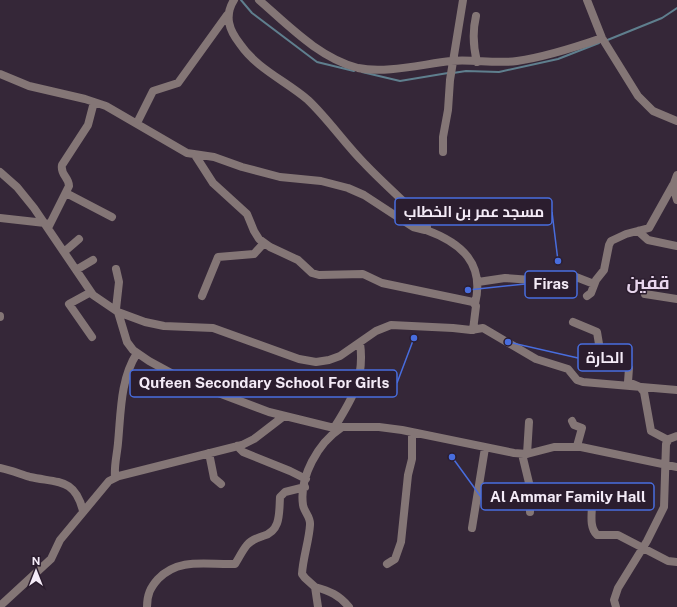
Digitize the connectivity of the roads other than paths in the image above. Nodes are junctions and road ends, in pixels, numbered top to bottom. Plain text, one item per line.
1 (234, 0) edge
2 (259, 0) edge
3 (463, 0) edge
4 (587, 0) edge
5 (228, 15) junction
6 (476, 16) dead end
7 (604, 41) junction
8 (453, 61) junction
9 (477, 62) junction
10 (0, 74) edge
11 (94, 102) junction
12 (677, 121) edge
13 (137, 123) junction
14 (443, 152) dead end
15 (195, 155) junction
16 (0, 172) edge
17 (677, 175) edge
18 (674, 185) junction
19 (66, 193) junction
20 (677, 200) edge
21 (112, 217) dead end
22 (0, 218) edge
23 (46, 225) junction
24 (426, 230) junction
25 (638, 231) junction
26 (79, 239) dead end
27 (264, 243) junction
28 (677, 246) edge
29 (64, 252) junction
30 (93, 260) dead end
31 (116, 269) dead end
32 (76, 270) junction
33 (478, 282) junction
34 (594, 284) junction
35 (91, 292) junction
36 (645, 294) dead end
37 (202, 296) dead end
38 (587, 296) dead end
39 (677, 299) edge
40 (475, 304) junction
41 (117, 311) junction
42 (573, 322) dead end
43 (473, 330) junction
44 (92, 337) dead end
45 (360, 344) junction
46 (137, 353) junction
47 (640, 387) junction
48 (677, 390) edge
49 (284, 416) junction
50 (572, 421) dead end
51 (529, 422) dead end
52 (338, 428) junction
53 (412, 432) junction
54 (677, 436) edge
55 (668, 440) junction
56 (237, 446) junction
57 (577, 446) junction
58 (484, 448) junction
59 (209, 454) junction
60 (525, 454) junction
61 (665, 465) junction
62 (677, 467) edge
63 (0, 468) edge
64 (115, 477) junction
65 (305, 483) junction
66 (221, 484) dead end
67 (592, 504) dead end
68 (83, 511) junction
69 (530, 512) dead end
70 (472, 528) dead end
71 (643, 547) junction
72 (677, 562) edge
73 (387, 564) dead end
74 (315, 587) junction
75 (0, 606) edge
76 (147, 607) edge
77 (318, 607) edge
78 (349, 607) edge
79 (616, 607) edge

1 - 5 street
2 - 8 street
3 - 8 street
4 - 7 street
5 - 13 street
5 - 24 street
6 - 9 street
7 - 9 street
7 - 12 street
8 - 9 street
8 - 14 street
10 - 11 street
11 - 13 street
11 - 19 street
13 - 15 street
15 - 24 street
15 - 27 street
16 - 23 street
17 - 18 street
18 - 20 street
18 - 25 street
19 - 21 street
19 - 23 street
22 - 23 street
23 - 29 street
24 - 33 street
25 - 28 street
25 - 34 street
26 - 29 street
27 - 37 street
27 - 40 street
29 - 32 street
30 - 32 street
31 - 41 street
32 - 35 street
33 - 34 street
33 - 40 street
34 - 38 street
35 - 41 street
35 - 44 street
36 - 39 street
40 - 43 street
41 - 45 street
41 - 46 street
42 - 47 street
43 - 45 street
43 - 47 street
45 - 52 street
46 - 49 street
46 - 64 street
47 - 48 street
47 - 55 street
49 - 52 street
49 - 56 street
50 - 57 street
51 - 60 street
52 - 53 street
52 - 65 street
53 - 58 street
53 - 73 street
54 - 55 street
55 - 61 street
56 - 59 street
56 - 65 street
57 - 60 street
57 - 61 street
58 - 60 street
58 - 70 street
59 - 64 street
59 - 66 street
60 - 69 street
61 - 62 street
61 - 71 street
63 - 68 street
64 - 68 street
65 - 74 street
65 - 76 street
67 - 71 street
68 - 75 street
71 - 72 street
71 - 79 street
74 - 77 street
74 - 78 street

